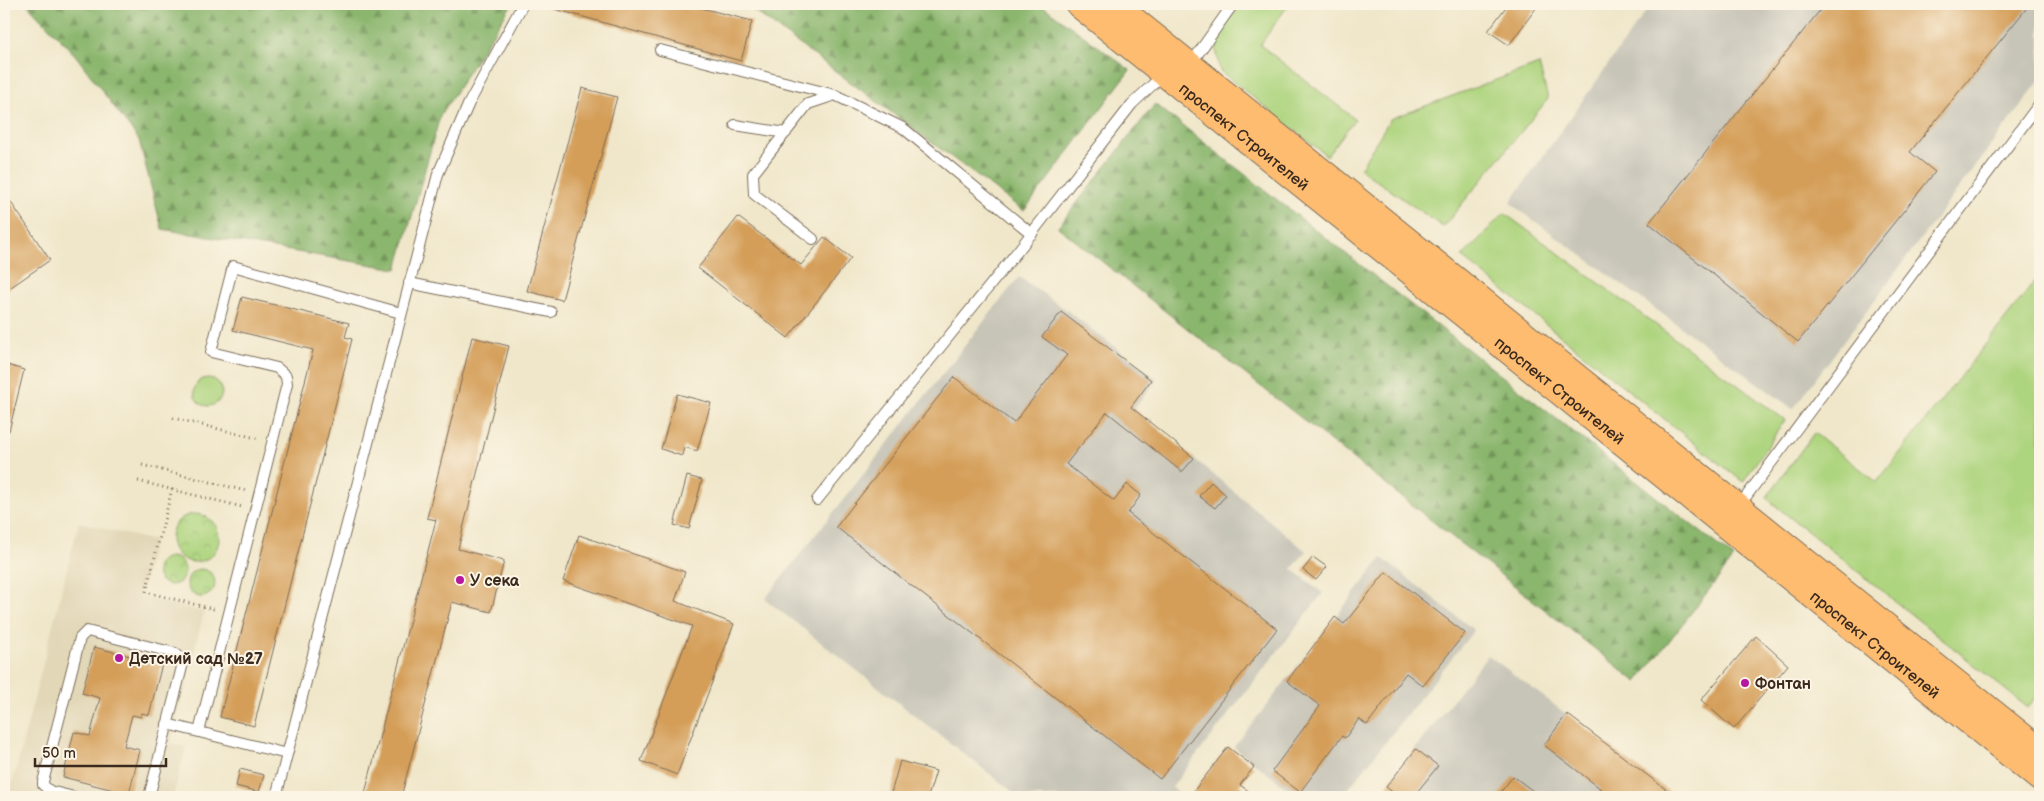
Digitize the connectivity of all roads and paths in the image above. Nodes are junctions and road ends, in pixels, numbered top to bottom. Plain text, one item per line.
1 (523, 4) edge
2 (1080, 4) edge
3 (1112, 4) edge
4 (1233, 4) edge
5 (660, 50) dead end
6 (1177, 69) junction
7 (836, 95) junction
8 (2040, 103) edge
9 (735, 125) dead end
10 (786, 133) junction
11 (1032, 234) junction
12 (813, 239) dead end
13 (409, 282) junction
14 (551, 312) dead end
15 (401, 313) junction
16 (173, 418) dead end
17 (263, 440) dead end
18 (142, 465) dead end
19 (138, 481) dead end
20 (172, 489) junction
21 (258, 495) junction
22 (817, 500) dead end
23 (255, 510) junction
24 (1731, 516) junction
25 (229, 613) junction
26 (167, 724) junction
27 (198, 732) junction
28 (2040, 752) edge
29 (288, 754) junction
30 (2040, 777) edge
31 (74, 797) edge
32 (149, 797) edge
33 (276, 797) edge

1 - 13 lane
2 - 6 main road, проспект Строителей
3 - 6 main road, проспект Строителей
4 - 6 lane
5 - 7 lane
6 - 11 lane
6 - 24 main road, проспект Строителей
7 - 10 lane
7 - 11 lane
8 - 24 lane
9 - 10 lane
10 - 12 lane
11 - 22 lane
13 - 14 lane
13 - 15 lane
15 - 21 lane
15 - 29 lane
16 - 17 path
18 - 21 path
19 - 20 path
20 - 23 path
20 - 25 path
21 - 23 lane
23 - 25 lane
24 - 28 main road, проспект Строителей
24 - 30 main road, проспект Строителей
25 - 27 lane
26 - 27 lane
26 - 31 lane
26 - 32 lane
27 - 29 lane
29 - 33 lane

